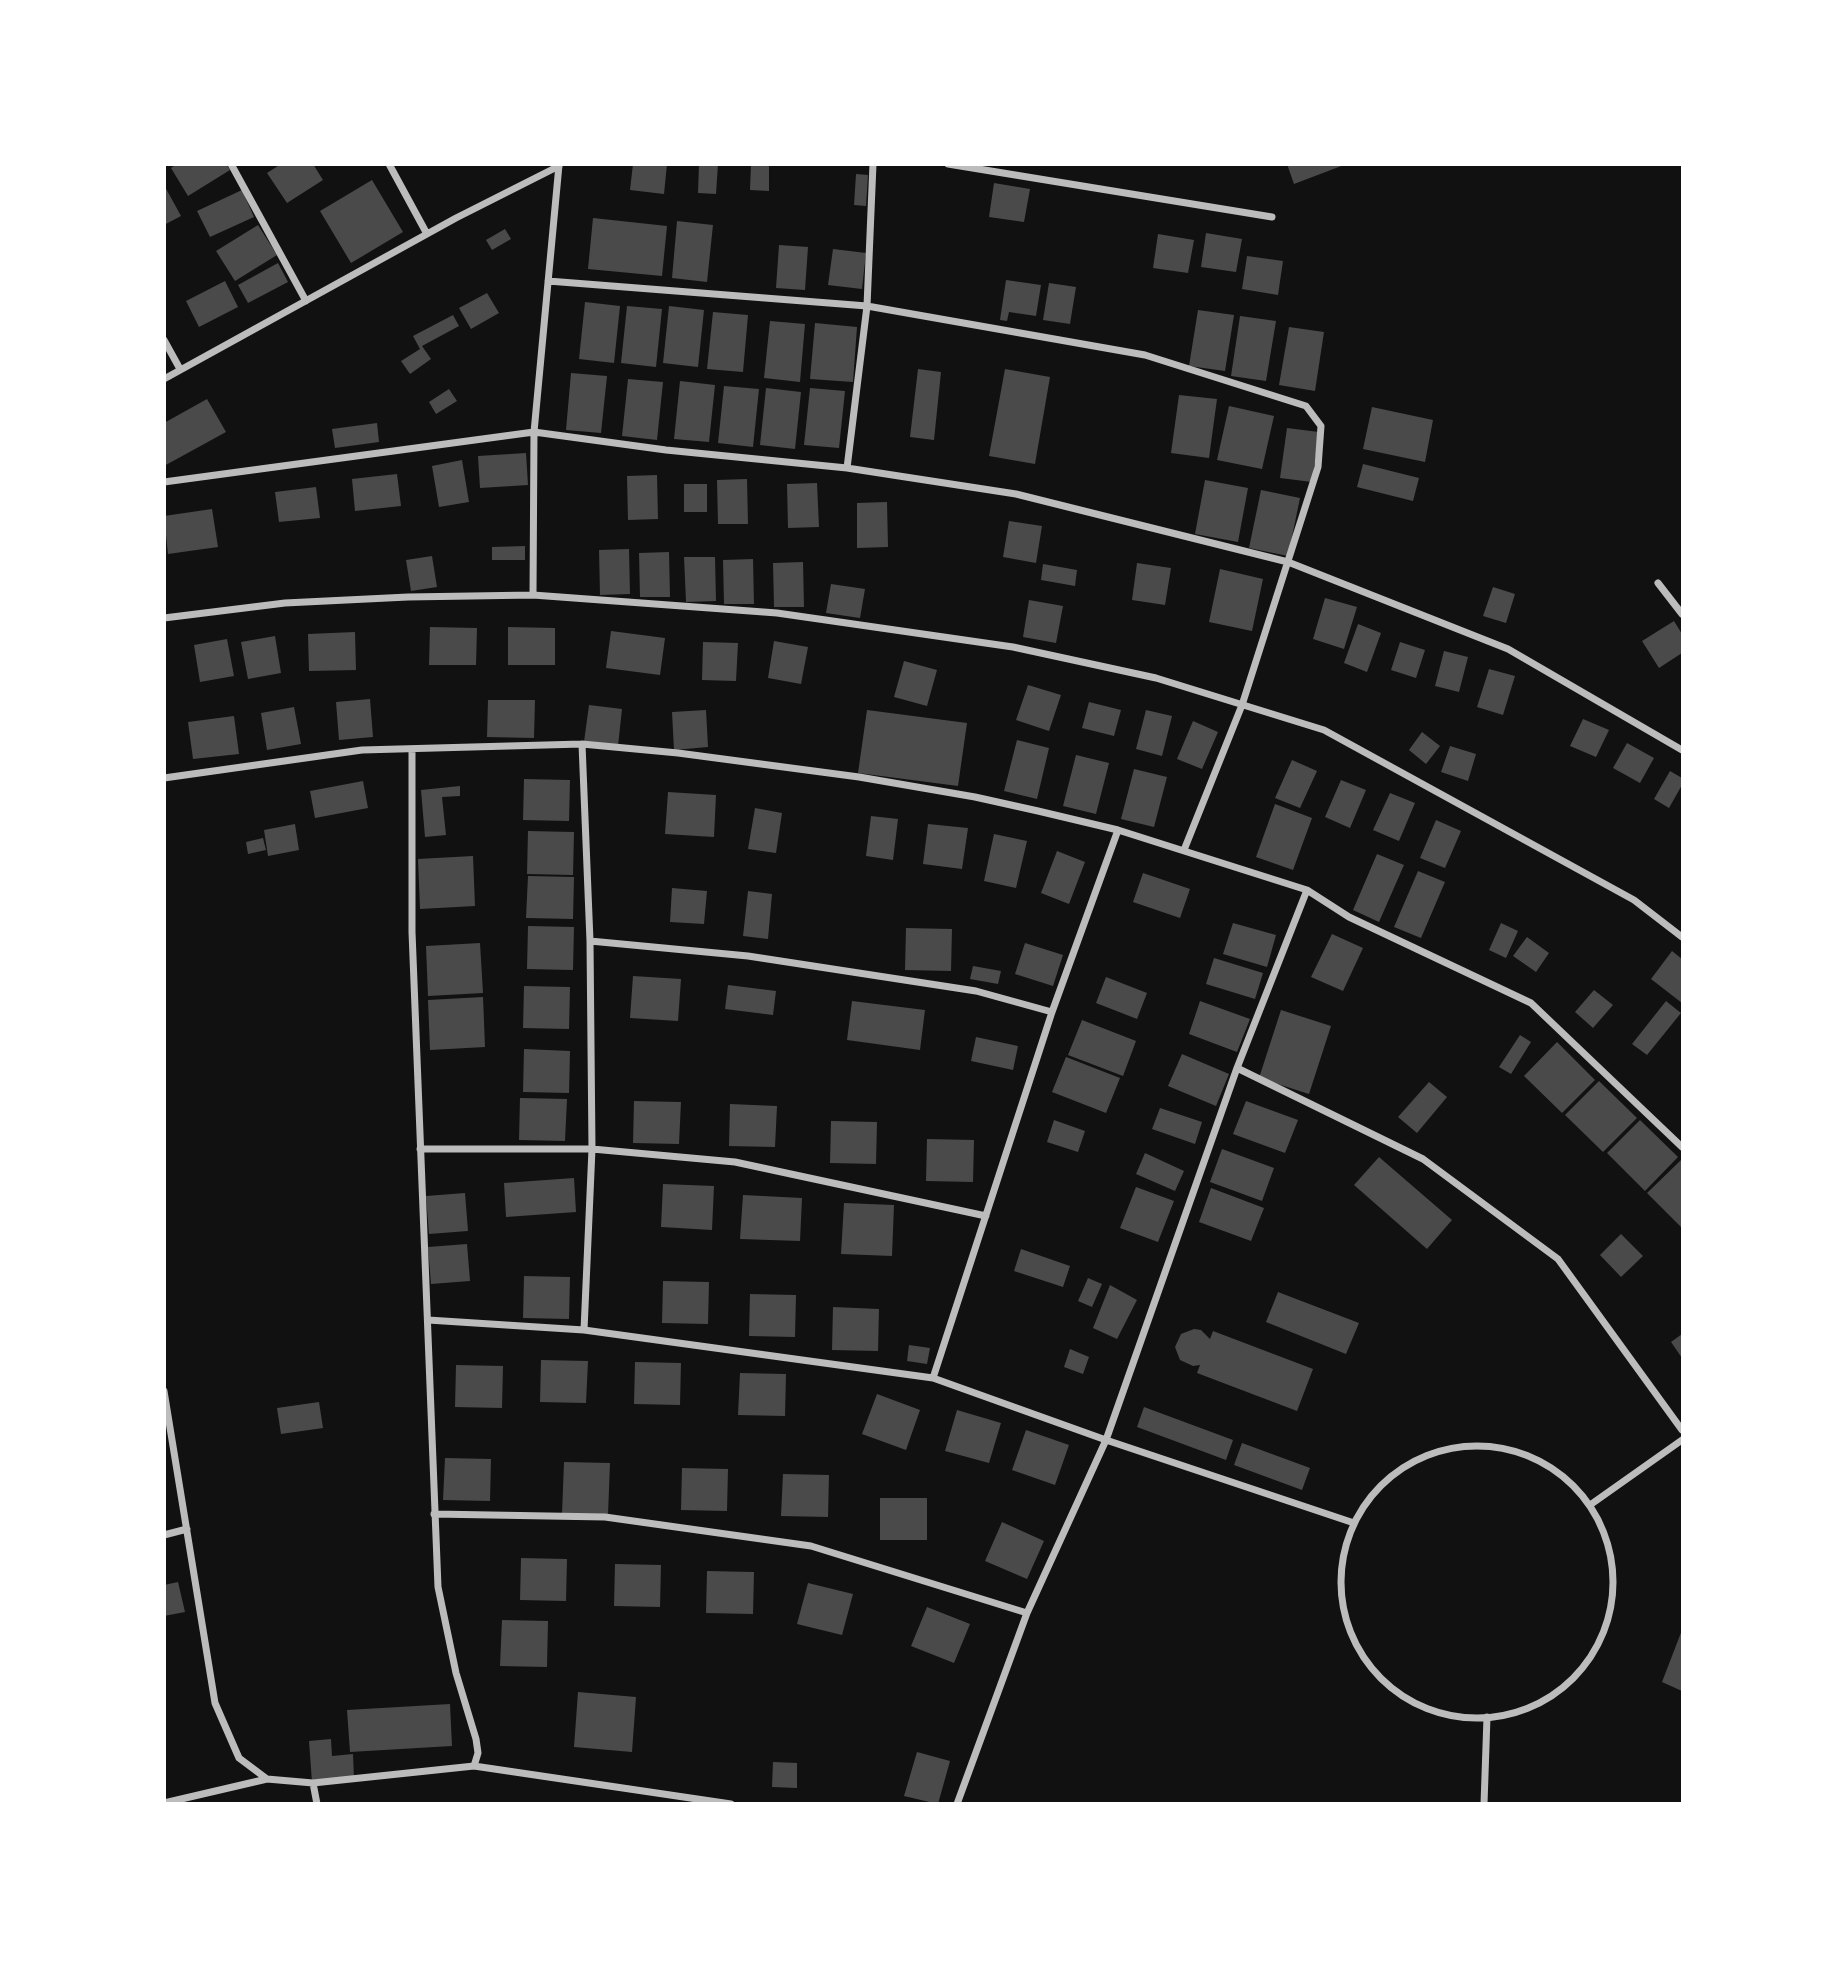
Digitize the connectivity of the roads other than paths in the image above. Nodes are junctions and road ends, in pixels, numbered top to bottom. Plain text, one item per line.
1 (231, 164) edge
2 (389, 164) edge
3 (873, 164) edge
4 (948, 164) edge
5 (559, 165) edge
6 (1272, 217) dead end
7 (427, 234) junction
8 (548, 281) junction
9 (306, 300) junction
10 (867, 306) junction
11 (164, 340) edge
12 (180, 369) junction
13 (164, 379) edge
14 (534, 432) junction
15 (847, 468) junction
16 (164, 482) edge
17 (1287, 562) junction
18 (1658, 583) dead end
19 (533, 595) junction
20 (1682, 614) edge
21 (164, 618) edge
22 (1242, 705) junction
23 (582, 744) junction
24 (412, 749) junction
25 (1682, 750) edge
26 (164, 778) edge
27 (1118, 830) junction
28 (1184, 850) junction
29 (1307, 890) junction
30 (1681, 932) edge
31 (590, 941) junction
32 (1052, 1012) junction
33 (1237, 1068) junction
34 (1682, 1147) edge
35 (420, 1149) junction
36 (592, 1149) junction
37 (986, 1216) junction
38 (428, 1320) junction
39 (584, 1330) junction
40 (933, 1378) junction
41 (164, 1391) edge
42 (1682, 1430) edge
43 (1106, 1440) junction
44 (1682, 1440) edge
45 (1590, 1505) junction
46 (434, 1514) junction
47 (1354, 1523) junction
48 (187, 1530) junction
49 (164, 1535) edge
50 (1027, 1613) junction
51 (1487, 1717) junction
52 (474, 1766) junction
53 (267, 1779) junction
54 (313, 1783) junction
55 (164, 1803) edge
56 (317, 1804) edge
57 (731, 1804) edge
58 (957, 1804) edge
59 (1485, 1804) edge

1 - 9 street
2 - 7 street
3 - 10 street
4 - 6 street
5 - 7 street
5 - 8 street
7 - 9 street
8 - 10 street
8 - 14 street
9 - 12 street
10 - 15 street
10 - 17 street
11 - 12 street
12 - 13 street
14 - 15 street
14 - 16 street
14 - 19 street
15 - 17 street
17 - 22 street
17 - 25 street
18 - 20 street
19 - 21 street
19 - 22 street
22 - 28 street
22 - 30 street
23 - 24 street
23 - 27 street
23 - 31 street
24 - 26 street
24 - 35 street
27 - 28 street
27 - 32 street
28 - 29 street
29 - 33 street
29 - 34 street
31 - 32 street
31 - 36 street
32 - 37 street
33 - 42 street
33 - 43 street
35 - 36 street
35 - 38 street
36 - 37 street
36 - 39 street
37 - 40 street
38 - 39 street
38 - 46 street
39 - 40 street
40 - 43 street
41 - 48 street
43 - 47 street
43 - 50 street
44 - 45 street
45 - 47 street
45 - 51 street
46 - 50 street
46 - 52 street
47 - 51 street
48 - 49 street
48 - 53 street
50 - 58 street
51 - 59 street
52 - 54 street
52 - 57 street
53 - 54 street
53 - 55 street
54 - 56 street

